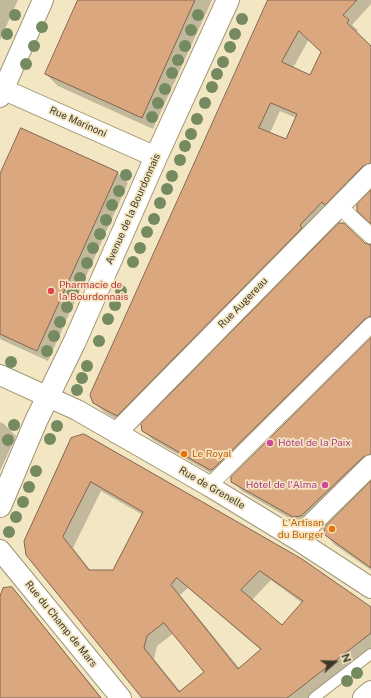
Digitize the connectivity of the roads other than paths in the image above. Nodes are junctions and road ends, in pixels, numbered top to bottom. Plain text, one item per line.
1 (43, 0) edge
2 (228, 0) edge
3 (1, 91) edge
4 (156, 157) junction
5 (371, 174) edge
6 (339, 206) junction
7 (371, 236) edge
8 (371, 325) edge
9 (0, 375) edge
10 (48, 396) junction
11 (116, 433) junction
12 (371, 465) edge
13 (209, 486) junction
14 (0, 506) edge
15 (296, 539) junction
16 (0, 550) edge
17 (371, 588) edge
18 (371, 654) edge
19 (371, 692) edge
20 (121, 698) edge
21 (314, 698) edge
22 (364, 698) edge

1 - 3 street
2 - 4 main road, Avenue de la Bourdonnais
3 - 4 street, Rue Marinoni
4 - 10 main road, Avenue de la Bourdonnais
5 - 6 street, Rue Augereau
6 - 7 street
6 - 11 street, Rue Augereau
8 - 13 street
9 - 10 street, Rue de Grenelle
10 - 11 street, Rue de Grenelle
10 - 14 main road, Avenue de la Bourdonnais
11 - 13 street, Rue de Grenelle
12 - 15 street
13 - 15 street, Rue de Grenelle
15 - 17 street, Rue de Grenelle
16 - 20 street, Rue du Champ de Mars
18 - 21 lane
19 - 22 main road

